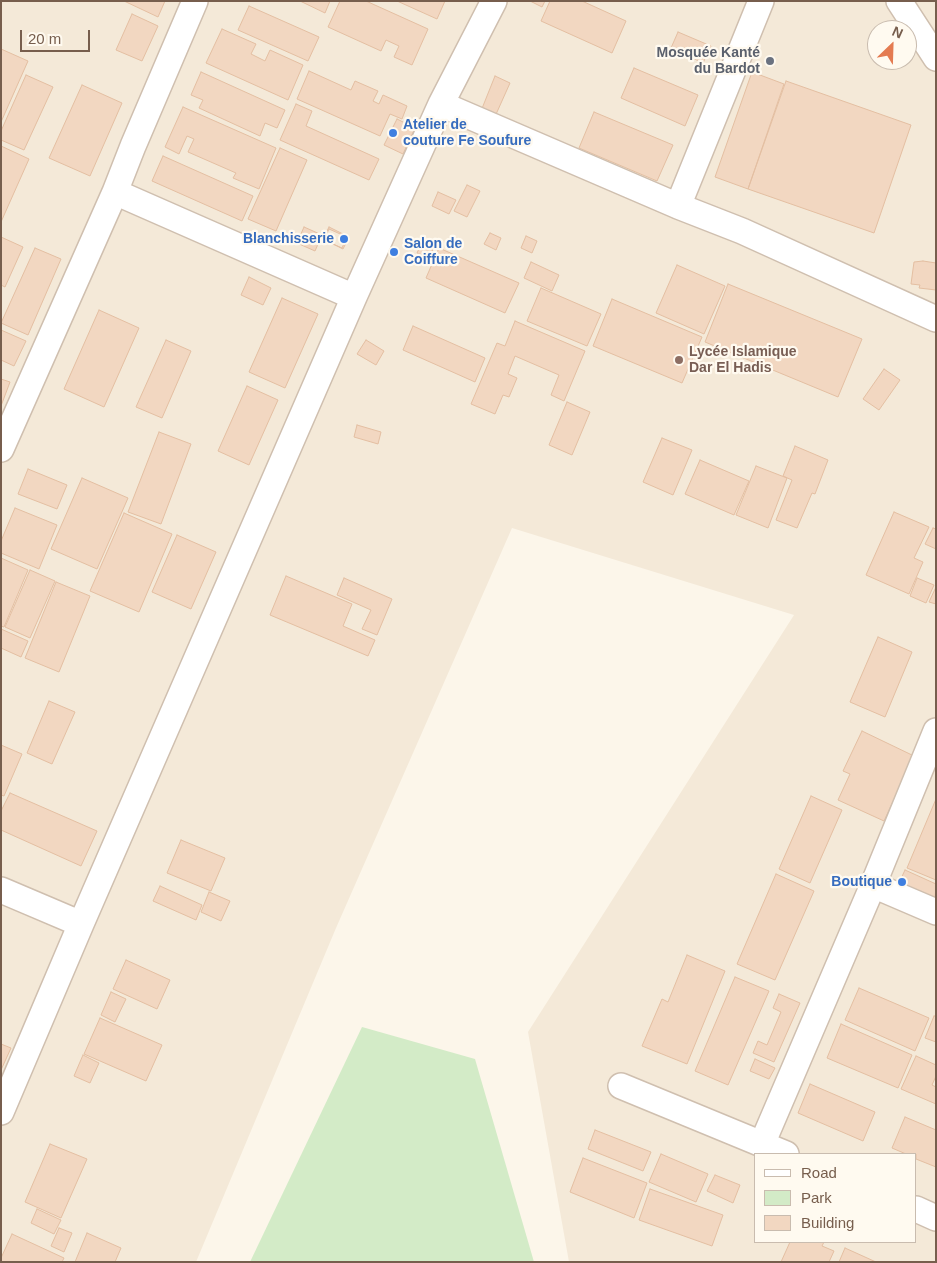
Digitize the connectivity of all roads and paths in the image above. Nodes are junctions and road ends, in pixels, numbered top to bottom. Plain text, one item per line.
1 (195, 1) edge
2 (494, 1) edge
3 (761, 1) edge
4 (906, 4) edge
5 (936, 58) edge
6 (441, 104) junction
7 (115, 192) junction
8 (678, 206) junction
9 (354, 296) junction
10 (936, 319) edge
11 (3, 442) edge
12 (936, 731) edge
13 (873, 885) junction
14 (1, 890) edge
15 (936, 912) edge
16 (80, 924) junction
17 (621, 1086) dead end
18 (1, 1112) edge
19 (762, 1144) junction
20 (784, 1153) edge
21 (917, 1209) edge
22 (936, 1218) edge

1 - 7 street
2 - 6 street
3 - 8 street
4 - 5 street
6 - 8 street
6 - 9 street
7 - 9 street
7 - 11 street
8 - 10 street
9 - 16 street
12 - 13 street
13 - 15 street
13 - 19 street
14 - 16 street
16 - 18 street
17 - 19 street
19 - 20 street
21 - 22 street

